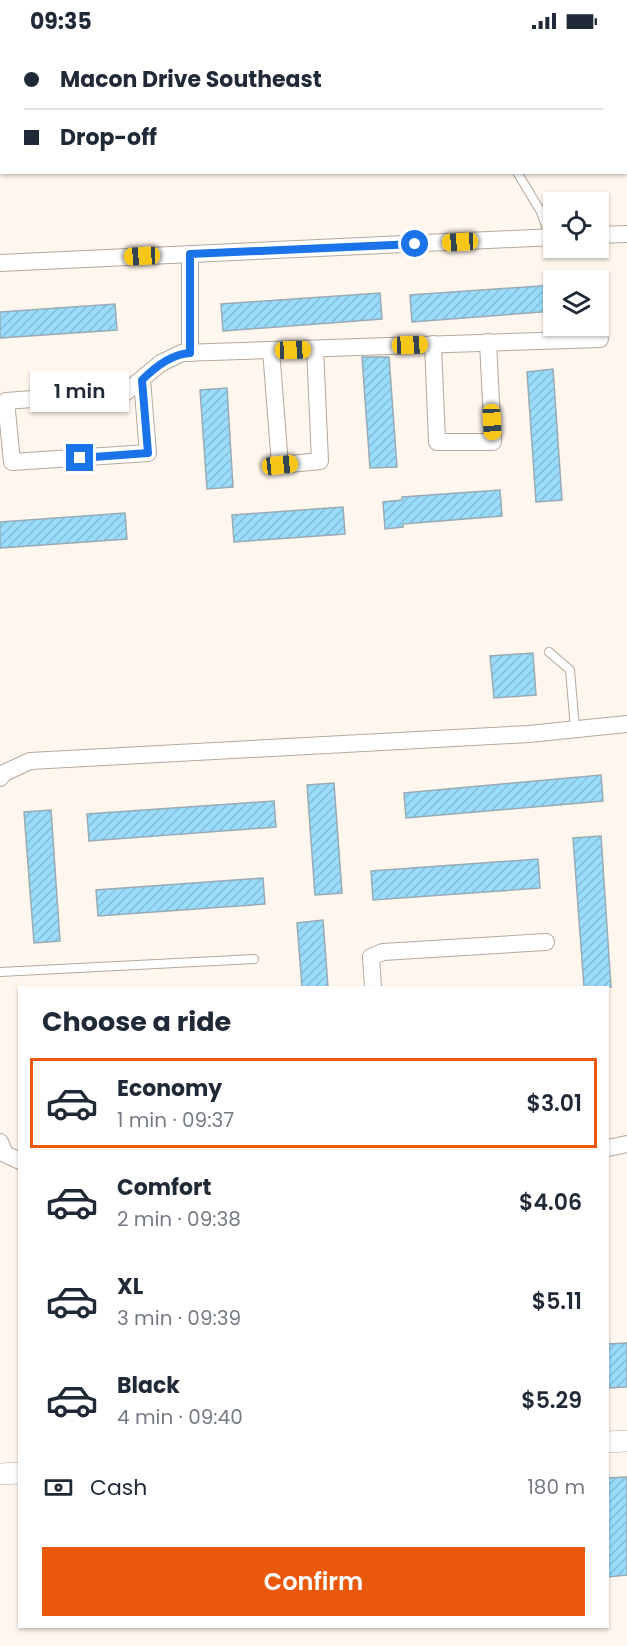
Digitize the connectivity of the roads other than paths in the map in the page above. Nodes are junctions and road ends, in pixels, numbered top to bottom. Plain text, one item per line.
1 (519, 174) edge
2 (543, 217) edge
3 (627, 234) edge
4 (609, 235) edge
5 (543, 237) edge
6 (190, 254) junction
7 (0, 263) edge
8 (600, 339) dead end
9 (488, 342) junction
10 (433, 344) junction
11 (315, 349) junction
12 (271, 350) junction
13 (190, 353) junction
14 (142, 380) junction
15 (549, 652) dead end
16 (627, 724) edge
17 (575, 728) junction
18 (0, 778) edge
19 (546, 942) dead end
20 (254, 958) dead end
21 (0, 972) edge
22 (373, 986) edge
23 (0, 1142) edge
24 (627, 1144) edge
25 (609, 1148) edge
26 (18, 1160) edge
27 (627, 1441) edge
28 (609, 1442) edge
29 (18, 1473) edge
30 (0, 1474) edge

1 - 2 lane
3 - 4 street
5 - 6 street
6 - 7 street
6 - 13 street
8 - 9 street
9 - 10 street
9 - 10 street
10 - 11 street
11 - 12 street
11 - 12 street
12 - 13 street
13 - 14 street
14 - 14 street
15 - 17 lane
16 - 17 street
17 - 18 street
19 - 22 street
20 - 21 lane
23 - 26 street
24 - 25 street
27 - 28 street
29 - 30 street

